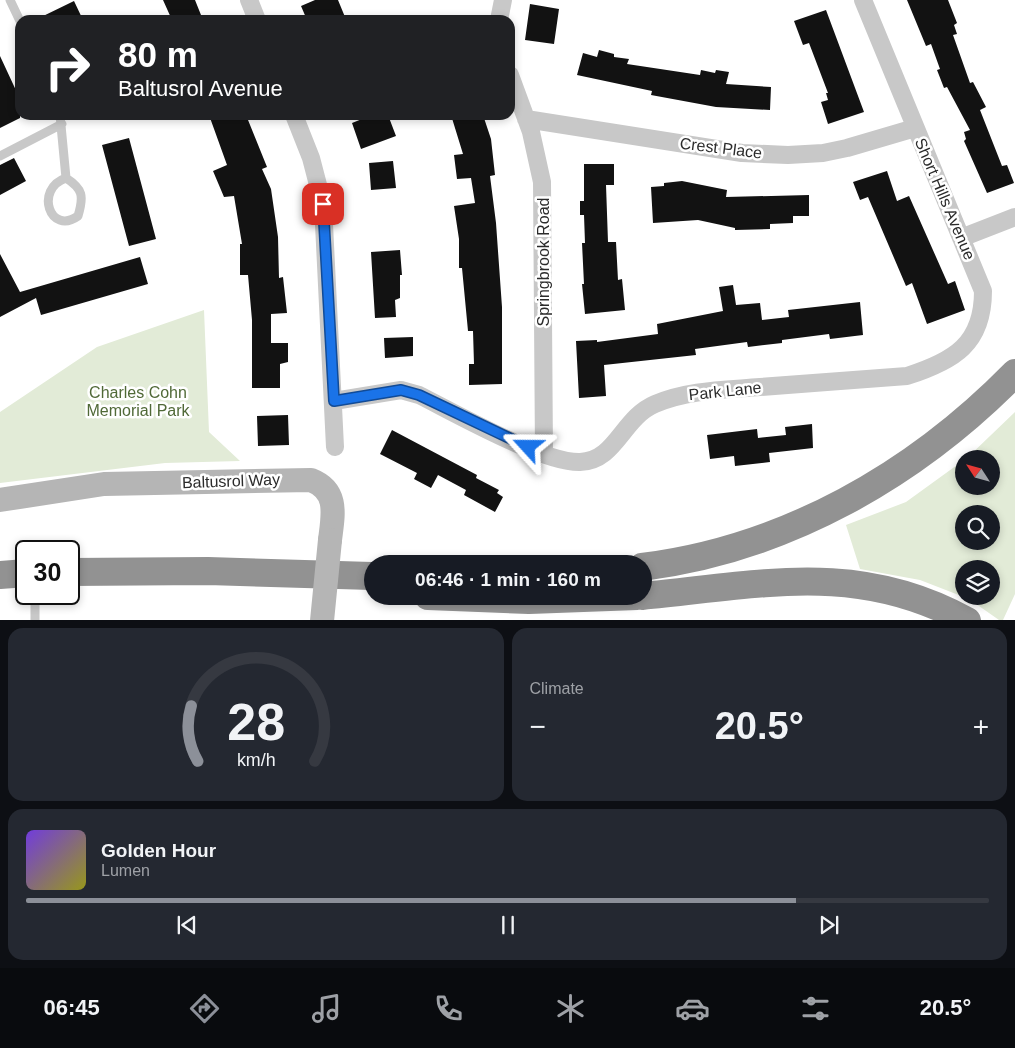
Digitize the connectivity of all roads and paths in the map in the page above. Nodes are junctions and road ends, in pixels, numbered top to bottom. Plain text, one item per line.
1 (10, 0) edge
2 (249, 0) edge
3 (503, 0) edge
4 (863, 0) edge
5 (17, 15) edge
6 (255, 15) edge
7 (500, 15) edge
8 (515, 89) edge
9 (526, 119) junction
10 (61, 120) edge
11 (296, 120) edge
12 (914, 128) junction
13 (0, 156) edge
14 (66, 178) junction
15 (1015, 217) edge
16 (961, 238) junction
17 (917, 373) joint
18 (1015, 373) edge
19 (334, 401) junction
20 (336, 447) dead end
21 (544, 454) junction
22 (0, 500) edge
23 (652, 565) edge
24 (80, 572) edge
25 (15, 574) edge
26 (0, 575) edge
27 (364, 577) edge
28 (652, 595) edge
29 (35, 605) edge
30 (35, 620) edge
31 (322, 620) edge
32 (967, 620) edge

1 - 5 lane
2 - 6 street
3 - 7 street
4 - 12 street, Short Hills Avenue
8 - 9 street, Springbrook Road
9 - 12 street, Crest Place
9 - 21 street, Springbrook Road
10 - 13 lane
10 - 14 lane
11 - 19 street
12 - 16 street, Short Hills Avenue
14 - 14 lane
15 - 16 street
16 - 17 street, Short Hills Avenue
17 - 21 street, Park Lane
18 - 23 highway
19 - 20 street
19 - 21 street, Park Lane
22 - 31 street, Baltusrol Way, bridge
24 - 27 highway
25 - 26 highway
28 - 32 highway
29 - 30 lane

